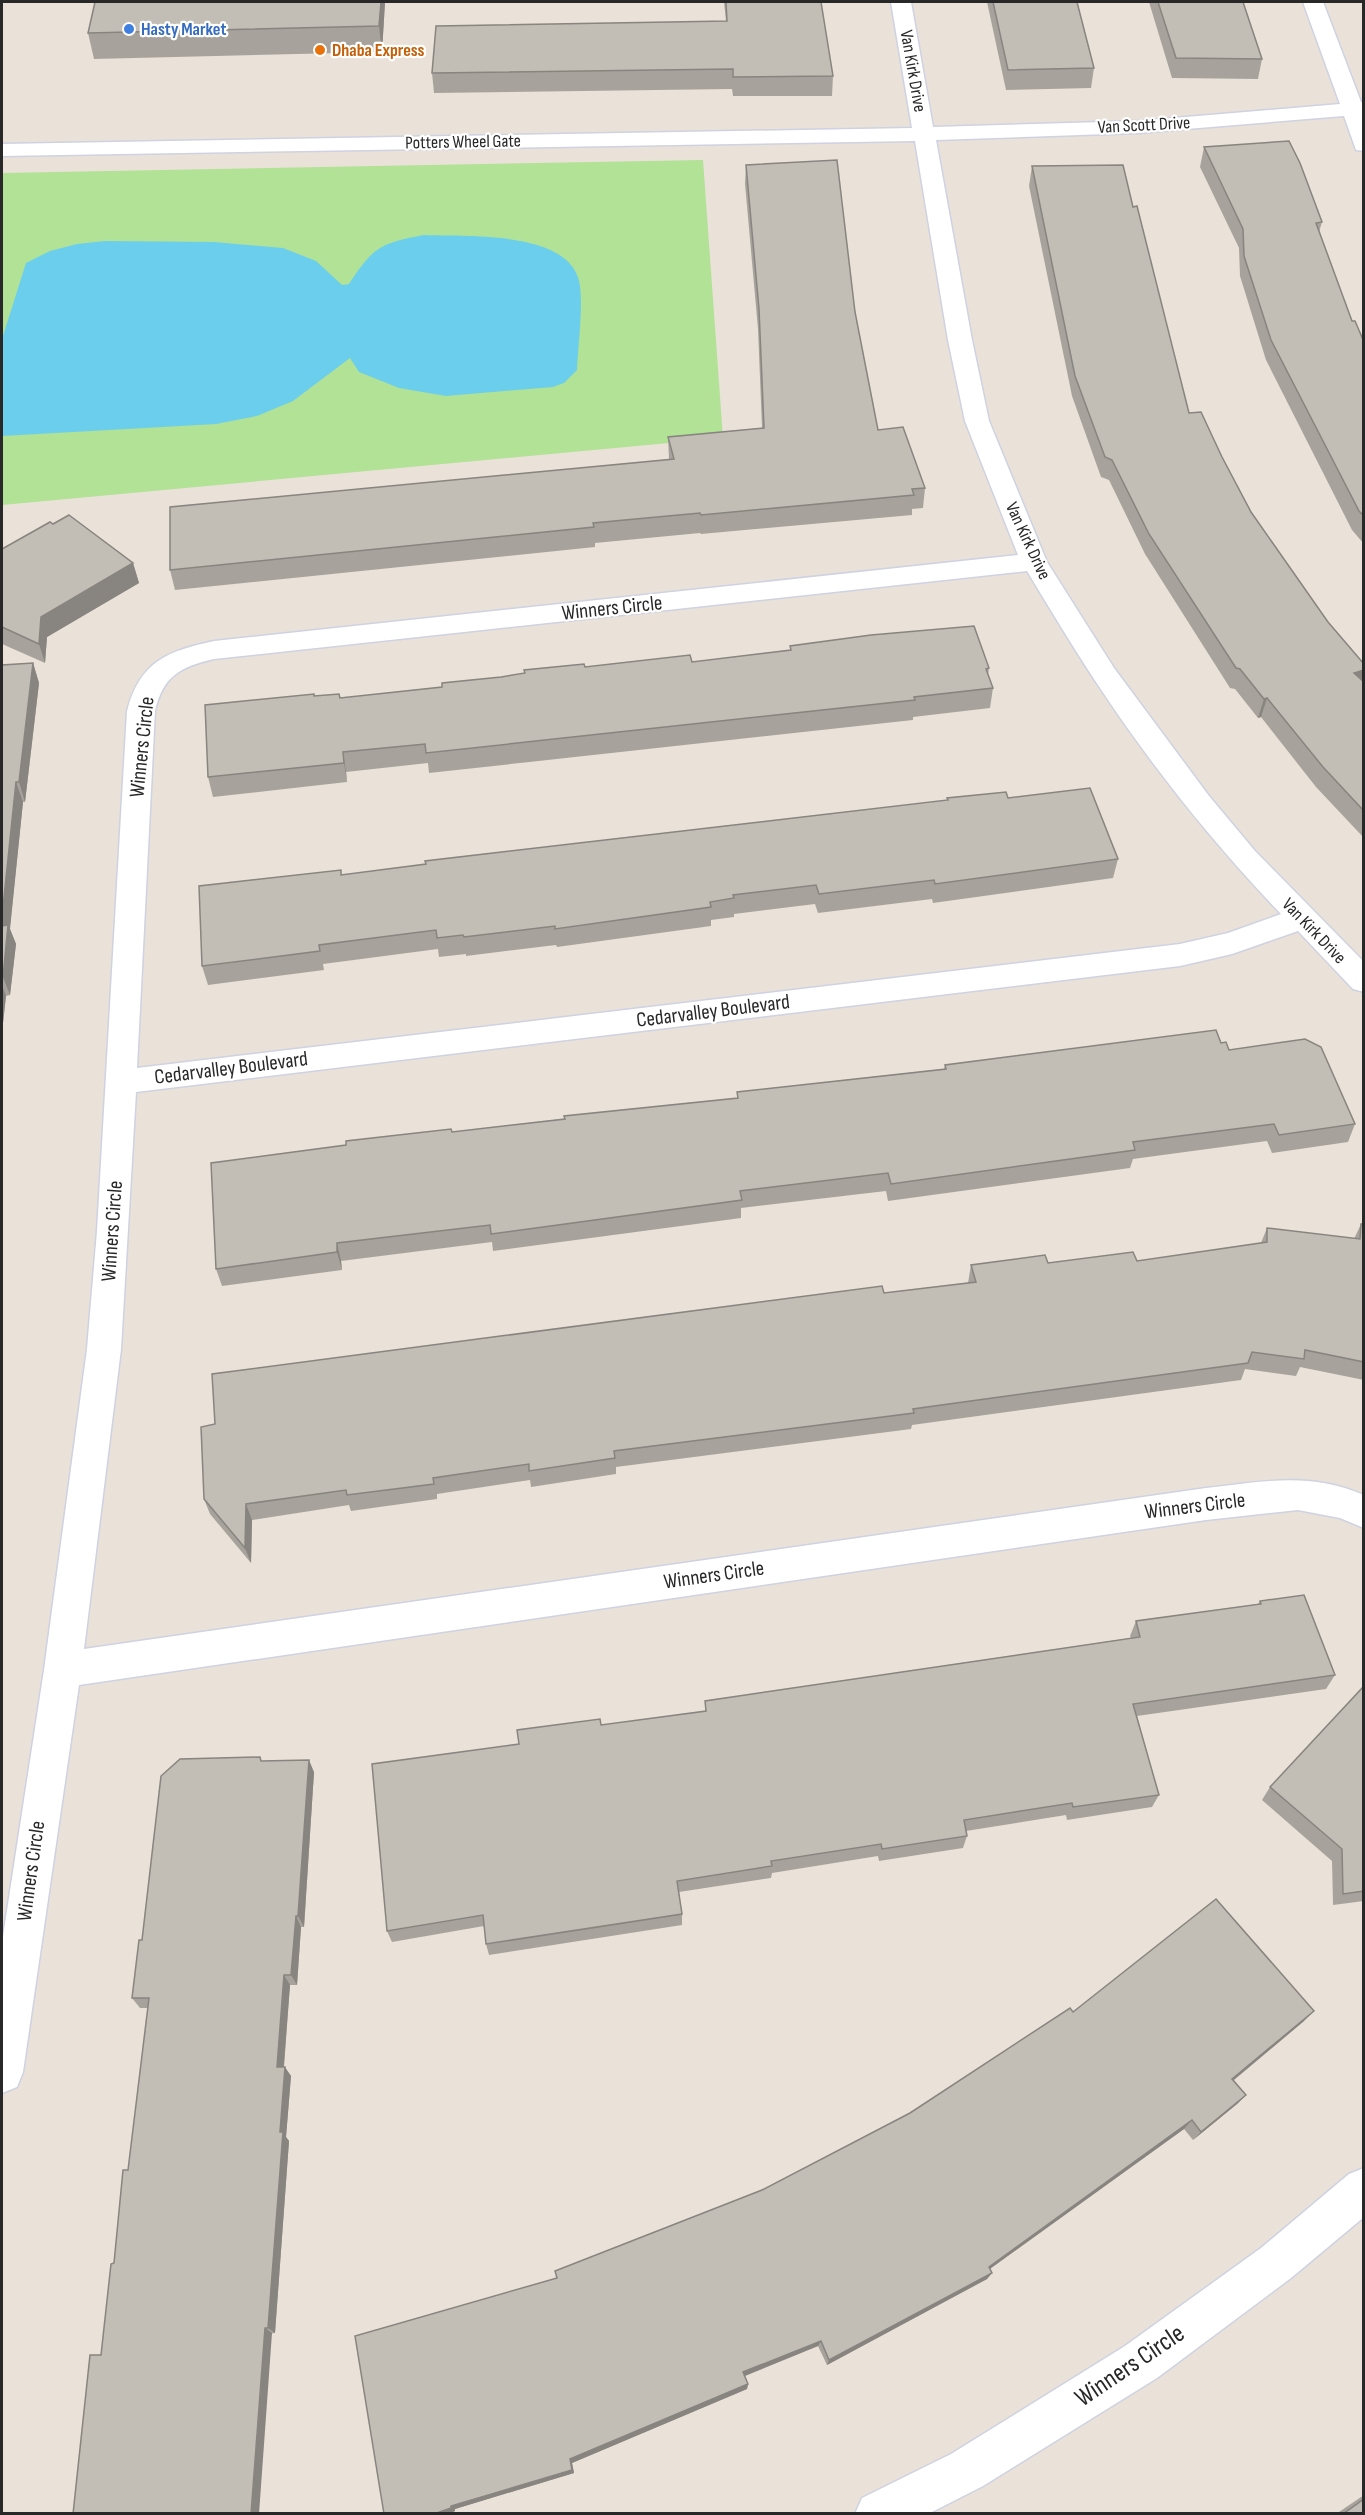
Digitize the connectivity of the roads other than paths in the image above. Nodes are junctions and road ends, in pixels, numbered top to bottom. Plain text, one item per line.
1 (901, 2) edge
2 (1313, 2) edge
3 (1358, 109) edge
4 (925, 134) junction
5 (1364, 145) edge
6 (2, 150) edge
7 (1034, 562) junction
8 (1301, 918) junction
9 (1364, 981) edge
10 (121, 1082) junction
11 (1364, 1512) edge
12 (63, 1670) junction
13 (2, 2072) edge
14 (1364, 2188) edge
15 (878, 2514) edge

1 - 4 street, Van Kirk Drive
2 - 3 street
3 - 4 street, Van Scott Drive
3 - 5 street
4 - 6 street, Potters Wheel Gate
4 - 7 street, Van Kirk Drive
7 - 8 street, Van Kirk Drive
7 - 10 street, Winners Circle
8 - 9 street, Van Kirk Drive
8 - 10 street, Cedarvalley Boulevard
10 - 12 street, Winners Circle
11 - 12 street, Winners Circle
12 - 13 street, Winners Circle
14 - 15 street, Winners Circle

